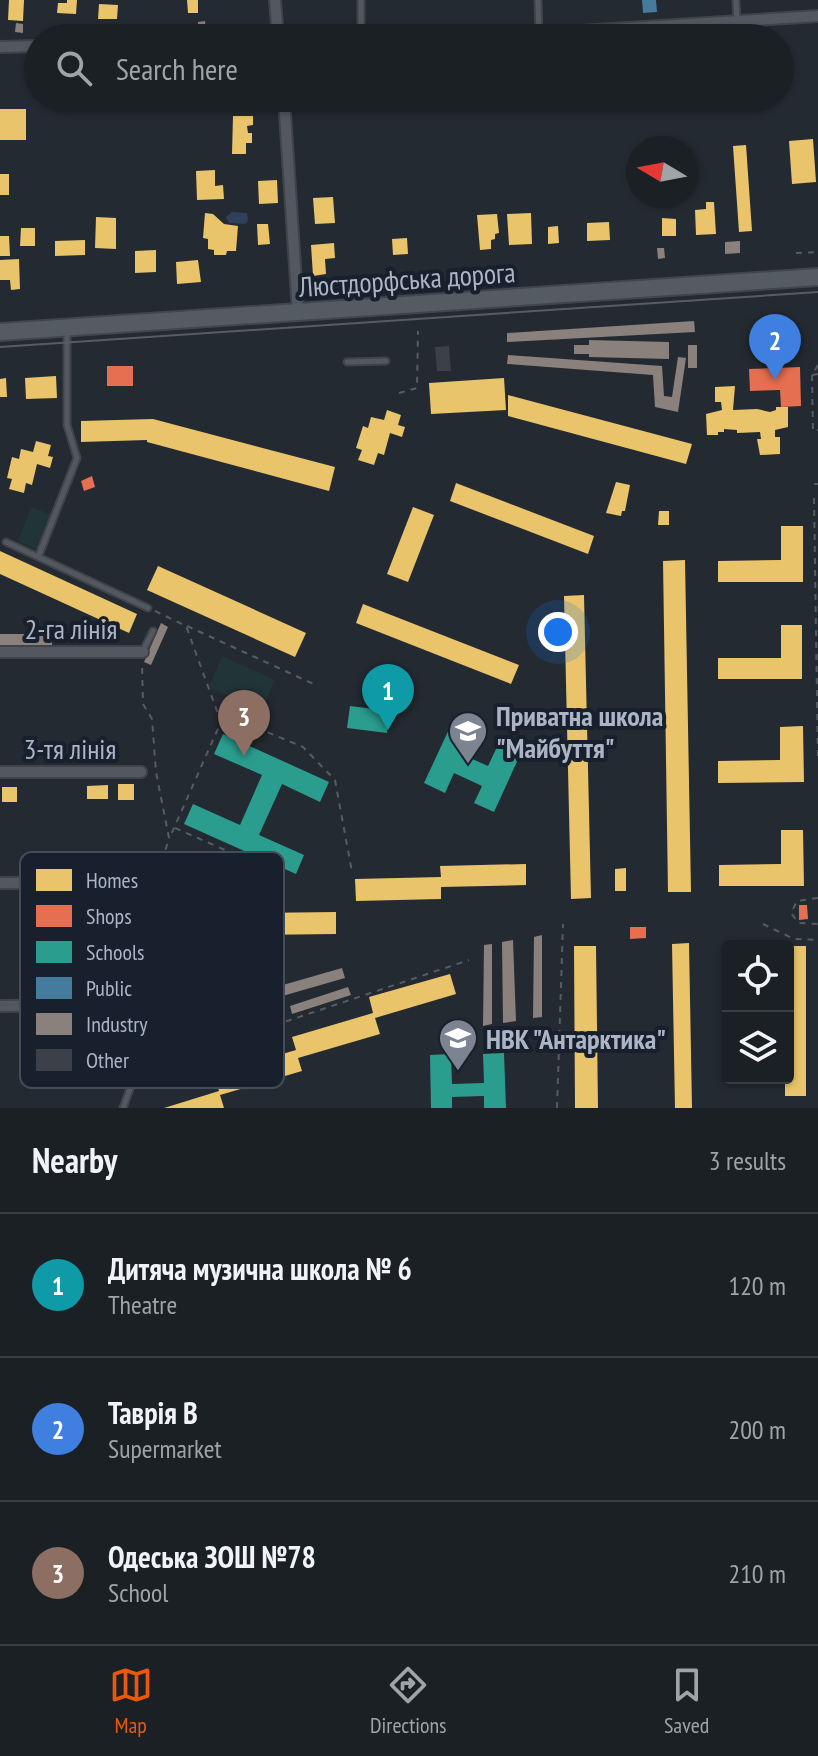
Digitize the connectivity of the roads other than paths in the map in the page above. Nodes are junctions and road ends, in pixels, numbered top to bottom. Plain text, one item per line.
1 (275, 0) edge
2 (361, 0) edge
3 (538, 0) edge
4 (736, 0) edge
5 (818, 16) edge
6 (737, 21) junction
7 (277, 24) edge
8 (361, 24) edge
9 (539, 24) edge
10 (695, 24) edge
11 (24, 46) edge
12 (0, 47) edge
13 (285, 112) edge
14 (818, 277) edge
15 (298, 312) junction
16 (67, 328) junction
17 (0, 332) edge
18 (386, 361) dead end
19 (347, 362) dead end
20 (6, 542) dead end
21 (39, 555) junction
22 (148, 608) road end
23 (153, 631) road end
24 (0, 652) edge
25 (143, 652) joint
26 (0, 772) edge
27 (141, 772) dead end
28 (0, 883) edge
29 (20, 883) edge
30 (0, 1006) edge
31 (20, 1006) edge
32 (130, 1088) edge
33 (123, 1108) edge

1 - 7 street
2 - 8 lane
3 - 9 lane
4 - 6 lane
5 - 6 street
6 - 10 street
11 - 12 street
13 - 15 street
14 - 15 main road, Люстдорфська дорога
15 - 16 main road, Люстдорфська дорога
16 - 17 main road, Люстдорфська дорога
16 - 21 lane
18 - 19 lane
20 - 21 lane
21 - 22 lane
23 - 25 lane
24 - 25 street, 2-га лінія
26 - 27 street, 3-тя лінія
28 - 29 street
30 - 31 street
32 - 33 lane

